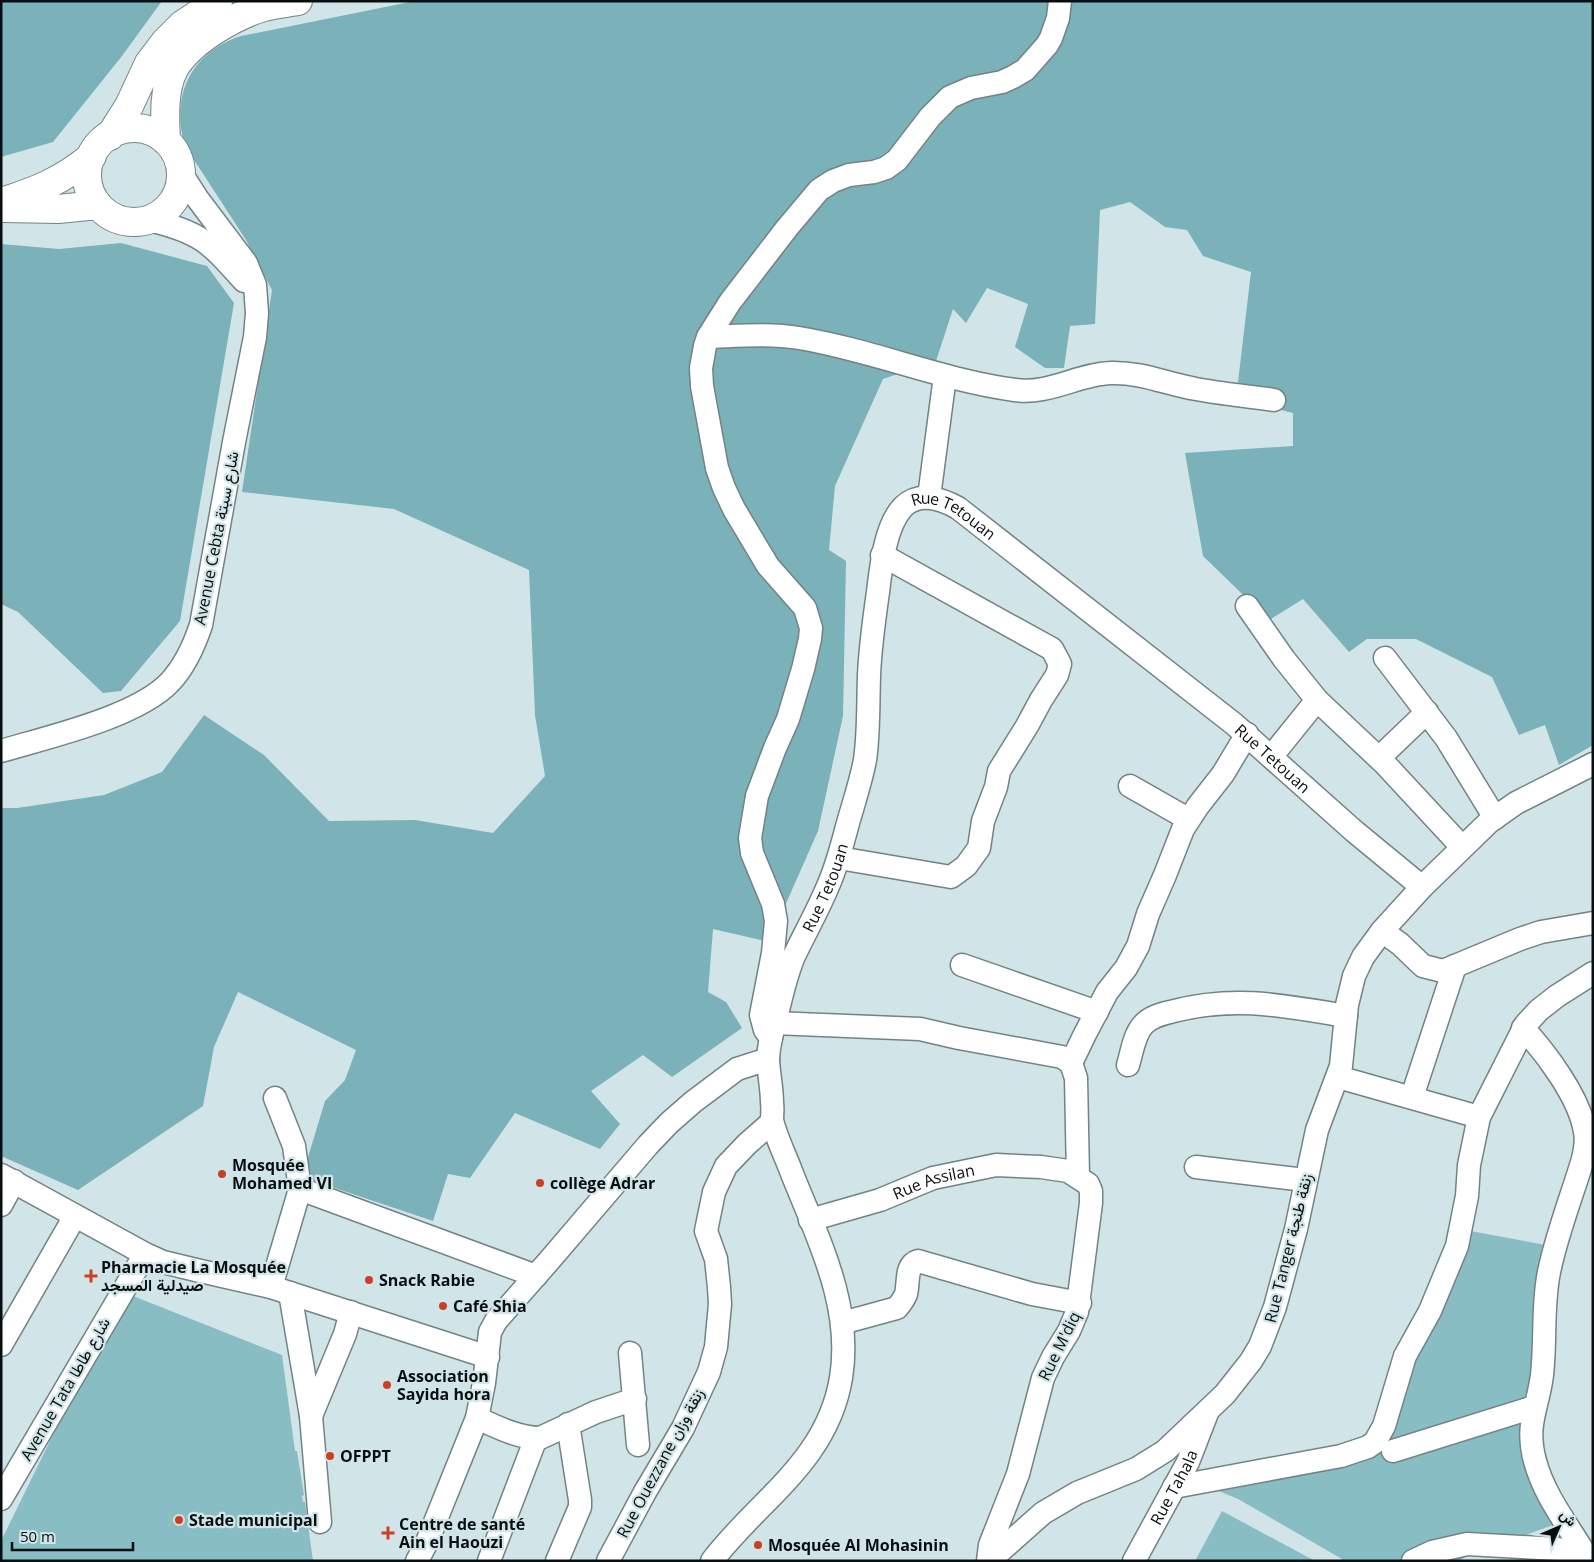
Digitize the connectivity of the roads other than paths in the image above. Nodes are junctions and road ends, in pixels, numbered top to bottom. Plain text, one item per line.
1 (218, 1) edge
2 (298, 1) edge
3 (1060, 1) edge
4 (166, 141) junction
5 (101, 146) junction
6 (181, 173) junction
7 (1, 202) edge
8 (98, 205) junction
9 (1, 208) edge
10 (149, 220) junction
11 (256, 295) junction
12 (708, 337) junction
13 (945, 376) junction
14 (1274, 400) dead end
15 (929, 497) junction
16 (882, 555) junction
17 (1247, 606) dead end
18 (1385, 658) dead end
19 (1318, 700) junction
20 (1427, 712) junction
21 (1247, 734) junction
22 (1, 751) edge
23 (1271, 757) junction
24 (1379, 758) junction
25 (1593, 764) edge
26 (1130, 786) dead end
27 (1495, 818) junction
28 (1188, 819) junction
29 (1462, 847) junction
30 (839, 858) junction
31 (1422, 887) junction
32 (1593, 923) edge
33 (1382, 931) junction
34 (962, 965) dead end
35 (1455, 966) junction
36 (1593, 973) edge
37 (1096, 1012) junction
38 (1346, 1016) junction
39 (1523, 1028) junction
40 (771, 1040) junction
41 (1072, 1063) junction
42 (1128, 1065) dead end
43 (1338, 1077) junction
44 (1412, 1097) junction
45 (275, 1098) dead end
46 (1478, 1117) junction
47 (772, 1122) junction
48 (1196, 1167) dead end
49 (1070, 1173) junction
50 (8, 1178) edge
51 (1305, 1180) junction
52 (300, 1188) junction
53 (1, 1205) edge
54 (75, 1216) junction
55 (810, 1220) junction
56 (145, 1254) junction
57 (536, 1276) junction
58 (280, 1290) junction
59 (1080, 1303) junction
60 (351, 1312) junction
61 (842, 1323) junction
62 (1, 1345) edge
63 (630, 1353) dead end
64 (488, 1357) junction
65 (635, 1399) junction
66 (1534, 1408) junction
67 (1207, 1412) junction
68 (311, 1416) junction
69 (476, 1418) junction
70 (568, 1424) junction
71 (536, 1438) junction
72 (638, 1445) dead end
73 (1394, 1451) dead end
74 (1174, 1487) junction
75 (1, 1499) edge
76 (320, 1522) dead end
77 (1589, 1555) edge
78 (418, 1561) edge
79 (489, 1561) edge
80 (556, 1561) edge
81 (608, 1561) edge
82 (712, 1561) edge
83 (988, 1561) edge
84 (1134, 1561) edge
85 (1413, 1561) edge

1 - 5 main road
2 - 4 main road
3 - 12 street
4 - 5 main road
4 - 6 main road
5 - 7 main road
5 - 8 main road
6 - 10 main road
6 - 11 street, Avenue Cebta شارع سبتة
8 - 9 main road
8 - 10 main road
10 - 11 street
11 - 22 street, Avenue Cebta شارع سبتة
12 - 13 street
12 - 40 street
13 - 14 street
13 - 15 street
15 - 16 street, Rue Tetouan
15 - 21 street, Rue Tetouan
16 - 30 street, Rue Tetouan
16 - 30 street
17 - 19 street
18 - 20 street
19 - 23 street
19 - 24 street
20 - 24 street
20 - 27 street
21 - 23 street, Rue Tetouan
21 - 28 street
23 - 31 street, Rue Tetouan
24 - 29 street
25 - 27 street, Rue Tanger زنقة طنجة
26 - 28 street
27 - 29 street, Rue Tanger زنقة طنجة
28 - 37 street
29 - 31 street, Rue Tanger زنقة طنجة
30 - 40 street, Rue Tetouan
31 - 33 street, Rue Tanger زنقة طنجة
32 - 35 street
33 - 35 street
33 - 38 street, Rue Tanger زنقة طنجة
34 - 37 street
35 - 44 street
36 - 39 street
37 - 41 street
38 - 42 street
38 - 43 street, Rue Tanger زنقة طنجة
39 - 46 street
39 - 66 street
40 - 41 street
40 - 47 street
40 - 57 street
41 - 49 street
43 - 44 street
43 - 51 street, Rue Tanger زنقة طنجة
44 - 46 street
45 - 52 street
46 - 74 street
47 - 55 street
47 - 81 street, Rue Ouezzane زنقة وزان
48 - 51 street
49 - 55 street, Rue Assilan
49 - 59 street, Rue M'diq
50 - 53 street
50 - 54 street
51 - 67 street, Rue Tanger زنقة طنجة
52 - 57 street
52 - 58 street
54 - 56 street
54 - 62 street
55 - 61 street
56 - 58 street
56 - 75 street, Avenue Tata شارع طاطا
57 - 64 street
58 - 60 street
58 - 68 street
59 - 61 street
59 - 83 street, Rue M'diq
60 - 64 street
60 - 68 street
61 - 82 street
63 - 65 street
64 - 69 street
65 - 70 street
65 - 72 street
66 - 73 street
66 - 77 street
67 - 74 street, Rue Tahala
67 - 83 street, Rue Tanger زنقة طنجة
68 - 76 street
69 - 71 street
69 - 78 street
70 - 71 street
70 - 80 street
71 - 79 street
74 - 84 street, Rue Tahala
77 - 85 street

